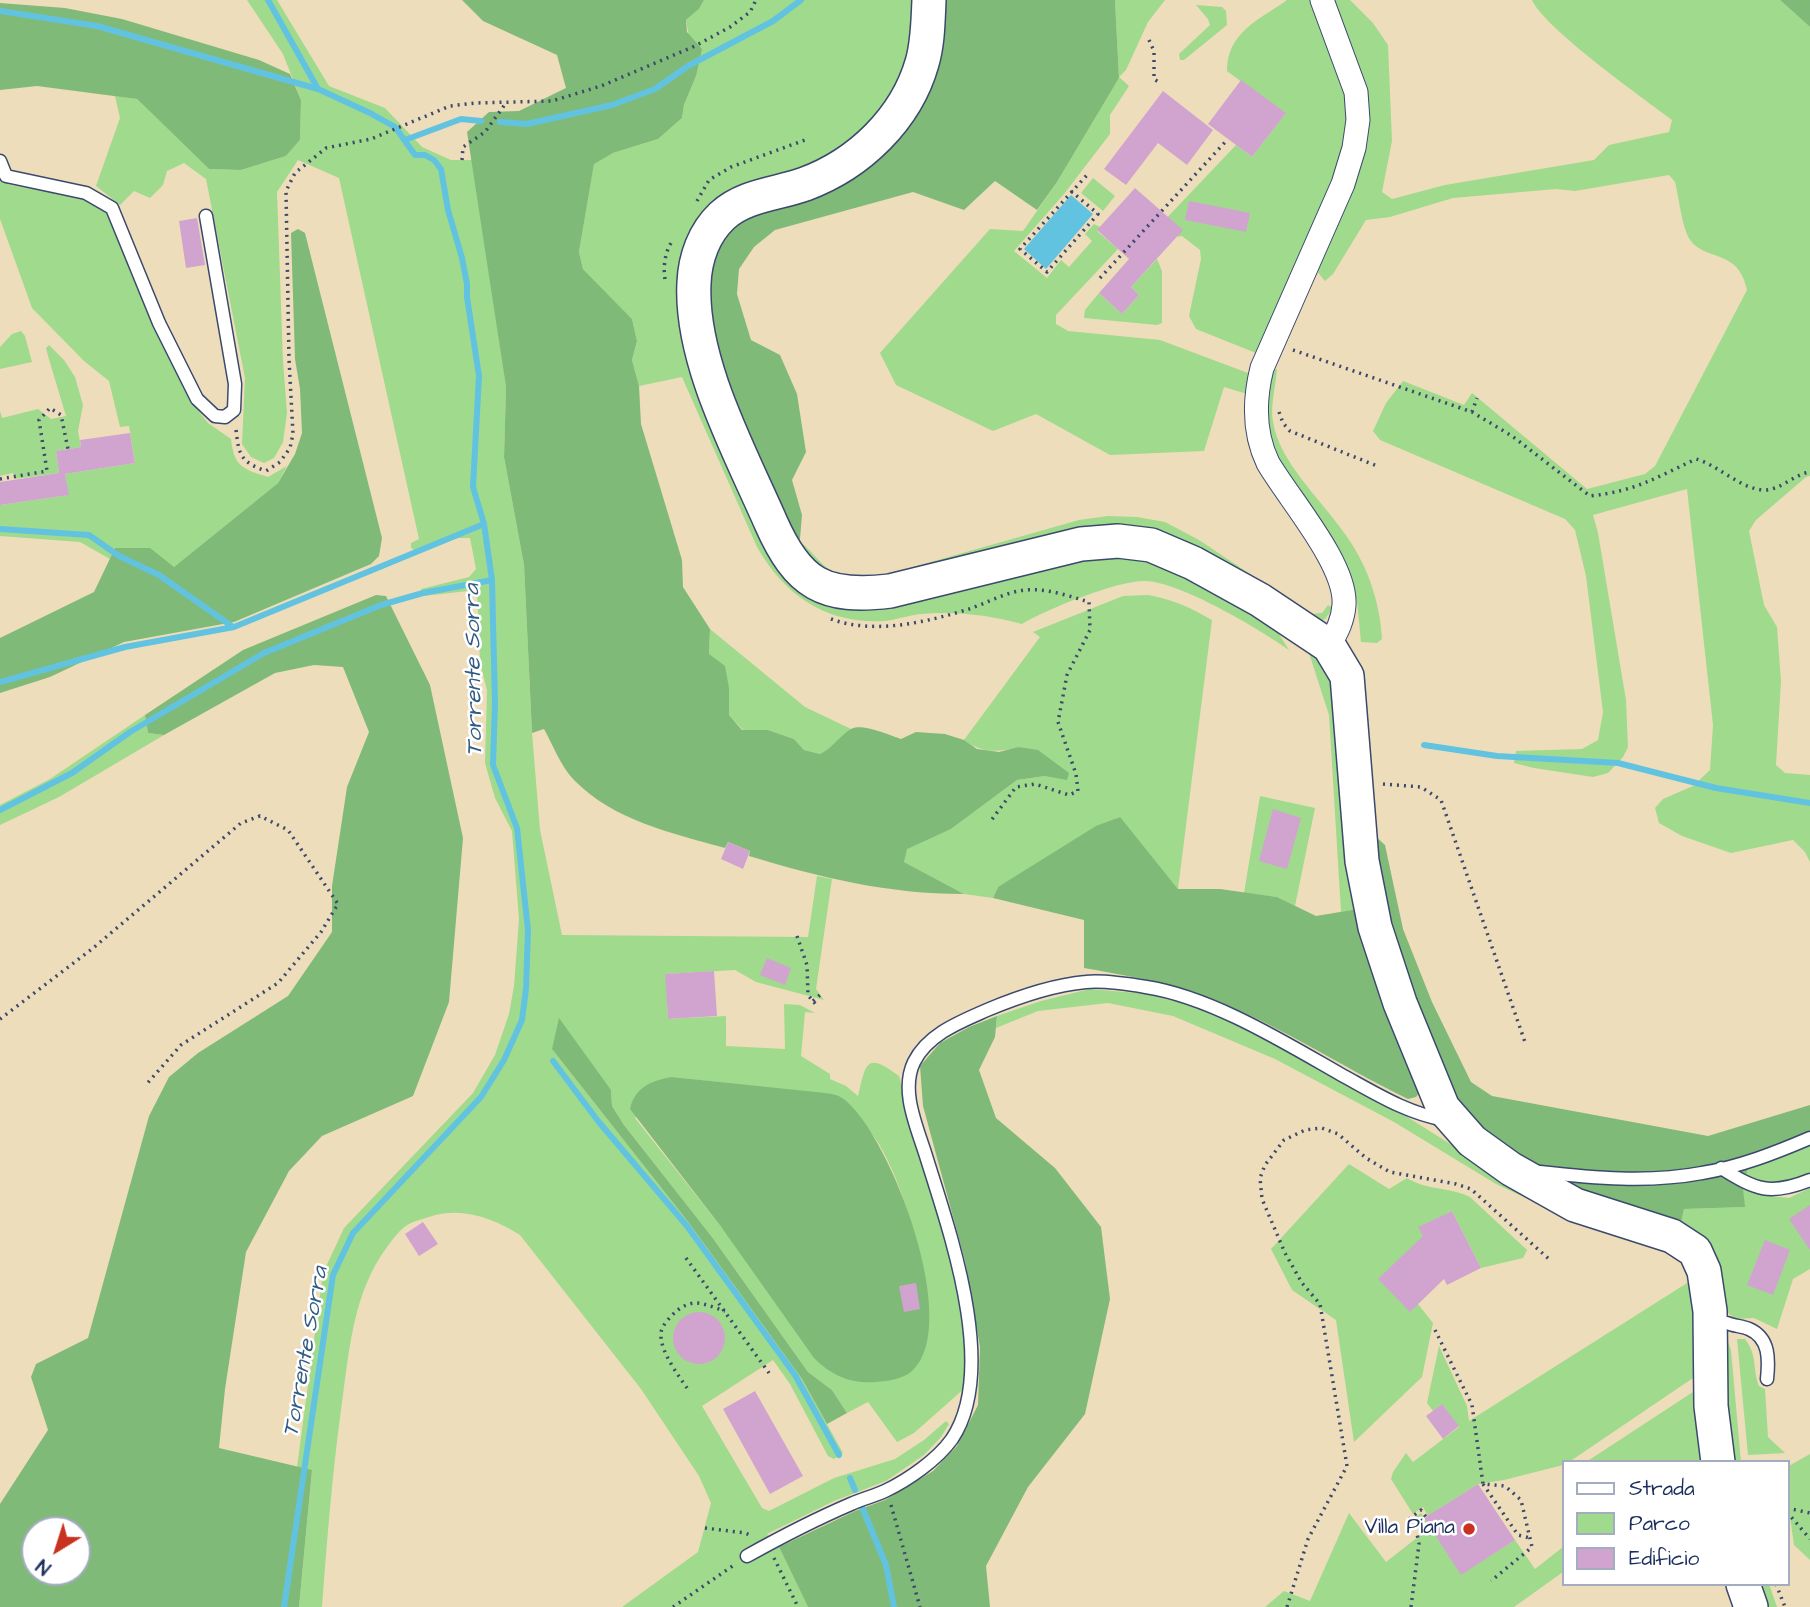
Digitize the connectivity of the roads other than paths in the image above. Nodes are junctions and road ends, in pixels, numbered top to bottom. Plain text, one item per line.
1 (929, 0) edge
2 (1322, 0) edge
3 (0, 160) edge
4 (206, 216) dead end
5 (1329, 646) junction
6 (1456, 1122) junction
7 (1810, 1138) edge
8 (1721, 1168) junction
9 (1511, 1169) junction
10 (1810, 1180) edge
11 (1727, 1323) dead end
12 (1768, 1379) dead end
13 (1718, 1460) edge
14 (747, 1556) road end
15 (1744, 1586) edge
16 (1751, 1607) edge

1 - 5 street
2 - 5 street
3 - 4 lane
5 - 6 street
6 - 9 street
6 - 14 lane
7 - 8 lane
8 - 9 lane
8 - 10 lane
9 - 13 street
11 - 12 lane
15 - 16 street

